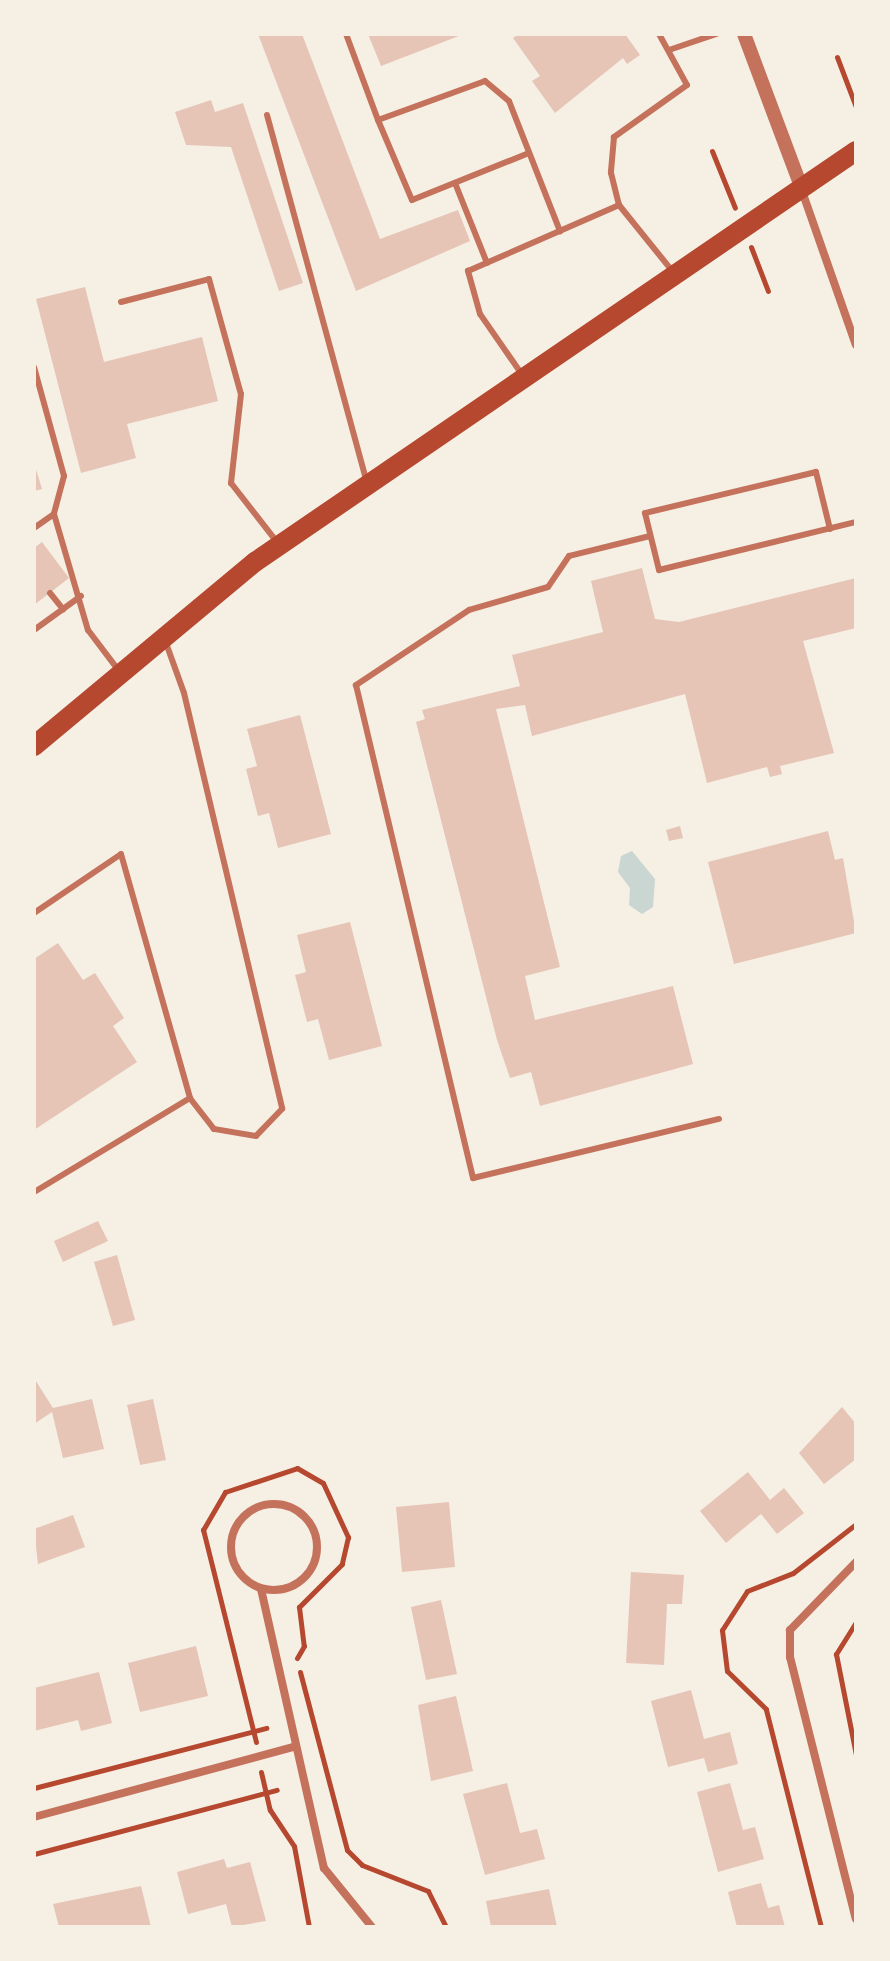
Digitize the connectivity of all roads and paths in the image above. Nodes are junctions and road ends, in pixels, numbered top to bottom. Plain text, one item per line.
1 (346, 34) edge
2 (659, 34) edge
3 (716, 34) edge
4 (744, 34) edge
5 (669, 50) junction
6 (837, 57) dead end
7 (856, 107) edge
8 (267, 115) dead end
9 (378, 120) junction
10 (856, 151) edge
11 (529, 153) junction
12 (455, 183) junction
13 (800, 184) junction
14 (619, 205) junction
15 (560, 231) junction
16 (487, 263) junction
17 (673, 272) junction
18 (121, 302) dead end
19 (856, 345) edge
20 (34, 367) edge
21 (523, 376) junction
22 (368, 484) junction
23 (54, 514) junction
24 (856, 522) edge
25 (34, 528) edge
26 (830, 529) junction
27 (650, 536) junction
28 (279, 545) junction
29 (50, 593) dead end
30 (81, 596) junction
31 (63, 609) junction
32 (34, 630) edge
33 (164, 638) junction
34 (121, 673) junction
35 (34, 745) edge
36 (34, 913) edge
37 (190, 1098) junction
38 (719, 1119) dead end
39 (34, 1192) edge
40 (856, 1524) edge
41 (856, 1562) edge
42 (261, 1589) junction
43 (856, 1622) edge
44 (266, 1728) dead end
45 (254, 1731) junction
46 (293, 1747) junction
47 (856, 1755) edge
48 (259, 1756) junction
49 (34, 1788) edge
50 (277, 1790) dead end
51 (264, 1794) junction
52 (34, 1817) edge
53 (34, 1854) edge
54 (856, 1919) edge
55 (309, 1927) edge
56 (372, 1927) edge
57 (446, 1927) edge
58 (821, 1927) edge

1 - 9 lane
2 - 5 lane
3 - 5 lane
4 - 13 street
5 - 14 lane
6 - 7 path
8 - 22 lane
9 - 11 lane
9 - 12 lane
10 - 13 main road
11 - 12 lane
11 - 15 lane
12 - 16 lane
13 - 17 main road
13 - 19 street
14 - 15 lane
14 - 17 lane
15 - 16 lane
16 - 21 lane
17 - 21 main road
18 - 28 lane
20 - 23 lane
21 - 22 main road
22 - 28 main road
23 - 25 lane
23 - 30 lane
24 - 26 lane
26 - 27 lane
26 - 27 lane
27 - 38 lane
28 - 33 main road
29 - 31 lane
30 - 31 lane
30 - 34 lane
31 - 32 lane
33 - 34 main road
33 - 37 lane
34 - 35 main road
36 - 37 lane
37 - 39 lane
40 - 58 path
41 - 54 street
42 - 42 street
42 - 46 street
43 - 47 path
44 - 45 path
45 - 48 path
45 - 49 path
45 - 57 path
46 - 48 street
46 - 56 street
48 - 51 path
48 - 52 street
50 - 51 path
51 - 53 path
51 - 55 path

